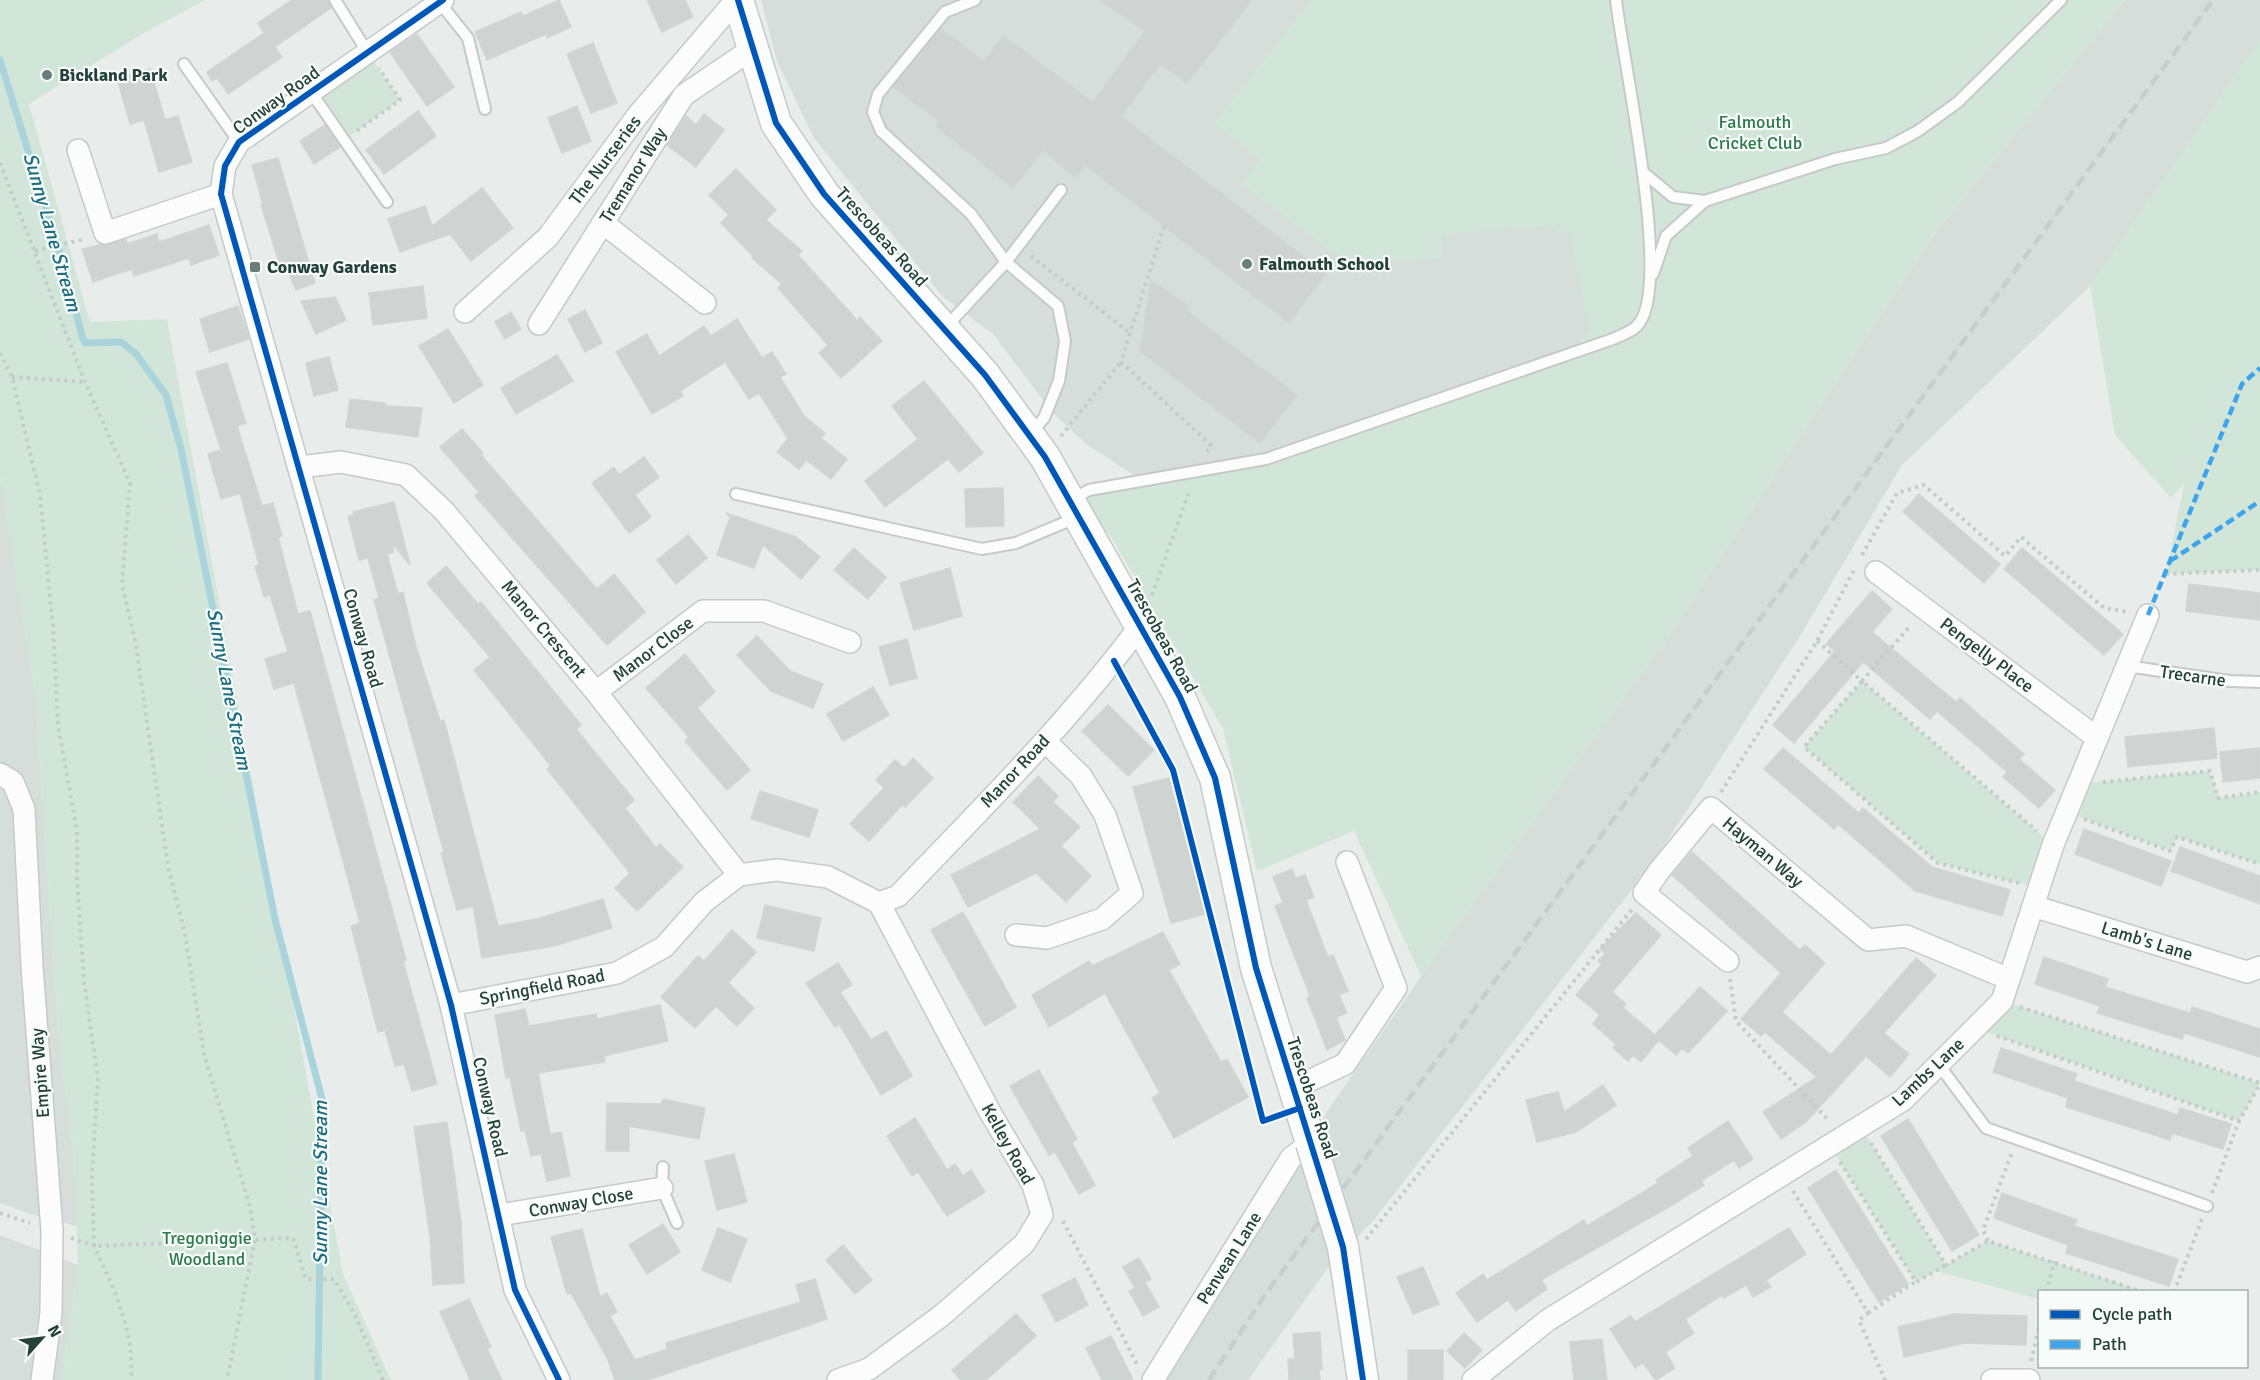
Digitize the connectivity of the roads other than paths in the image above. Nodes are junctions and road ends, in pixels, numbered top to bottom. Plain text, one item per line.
1 (335, 0) edge
2 (737, 0) edge
3 (975, 0) edge
4 (1616, 0) edge
5 (2061, 0) edge
6 (441, 1) edge
7 (752, 50) junction
8 (368, 53) junction
9 (184, 64) dead end
10 (311, 92) junction
11 (485, 109) dead end
12 (239, 142) junction
13 (78, 150) dead end
14 (1644, 173) junction
15 (1061, 189) dead end
16 (222, 194) junction
17 (1705, 201) junction
18 (387, 202) dead end
19 (603, 223) junction
20 (1006, 262) junction
21 (1651, 281) junction
22 (705, 303) dead end
23 (465, 312) dead end
24 (539, 324) dead end
25 (944, 330) junction
26 (1037, 447) junction
27 (300, 467) junction
28 (736, 494) dead end
29 (1075, 509) junction
30 (1876, 572) dead end
31 (2148, 615) road end
32 (1140, 626) junction
33 (850, 642) dead end
34 (2126, 666) junction
35 (2260, 682) edge
36 (596, 692) junction
37 (2097, 738) junction
38 (1045, 741) junction
39 (0, 774) edge
40 (1347, 862) dead end
41 (739, 875) junction
42 (2036, 897) junction
43 (879, 903) junction
44 (1016, 935) dead end
45 (1728, 961) road end
46 (2260, 967) edge
47 (2009, 979) junction
48 (451, 1005) junction
49 (1939, 1065) junction
50 (1294, 1088) junction
51 (1311, 1143) junction
52 (662, 1177) joint
53 (2207, 1206) dead end
54 (500, 1215) junction
55 (677, 1223) dead end
56 (1146, 1375) edge
57 (42, 1380) edge
58 (559, 1380) edge
59 (838, 1380) edge
60 (1363, 1380) edge
61 (1473, 1380) edge
62 (1992, 1380) edge
63 (2028, 1380) edge

1 - 8 lane
2 - 7 street, Trescobeas Road
2 - 23 street, The Nurseries
3 - 20 lane
4 - 14 lane
5 - 17 lane
6 - 8 street, Conway Road
6 - 11 lane
7 - 19 street, Tremanor Way
7 - 25 street, Trescobeas Road
8 - 10 street, Conway Road
9 - 12 lane
10 - 12 street, Conway Road
10 - 18 lane
12 - 16 street, Conway Road
13 - 16 street
14 - 17 lane
14 - 21 lane
15 - 20 lane
16 - 27 street, Conway Road
17 - 21 lane
19 - 22 street
19 - 24 street, Tremanor Way
20 - 25 lane
20 - 26 lane
21 - 29 lane
25 - 26 street, Trescobeas Road
26 - 29 street, Trescobeas Road
27 - 36 street, Manor Crescent
27 - 48 street, Conway Road
28 - 29 lane
29 - 32 street, Trescobeas Road
30 - 37 street, Pengelly Place
31 - 34 street, Lambs Lane
32 - 38 street, Manor Road
32 - 50 street, Trescobeas Road
33 - 36 street, Manor Close
34 - 35 lane, Trecarne
34 - 37 street, Lambs Lane
36 - 41 street, Manor Crescent
37 - 42 street, Lambs Lane
38 - 43 street, Manor Road
38 - 44 street
39 - 57 street, Empire Way
40 - 50 street
41 - 43 street
41 - 48 street, Springfield Road
42 - 46 street, Lamb's Lane
42 - 47 street, Lambs Lane
43 - 59 street, Kelley Road
45 - 47 street, Hayman Way
47 - 49 street, Lambs Lane
48 - 54 street, Conway Road
49 - 53 lane
49 - 61 street, Lambs Lane
50 - 51 street, Trescobeas Road
51 - 56 street, Penvean Lane
51 - 60 street, Trescobeas Road, bridge
52 - 54 street, Conway Close
52 - 55 lane
54 - 58 street, Conway Road
62 - 63 street

